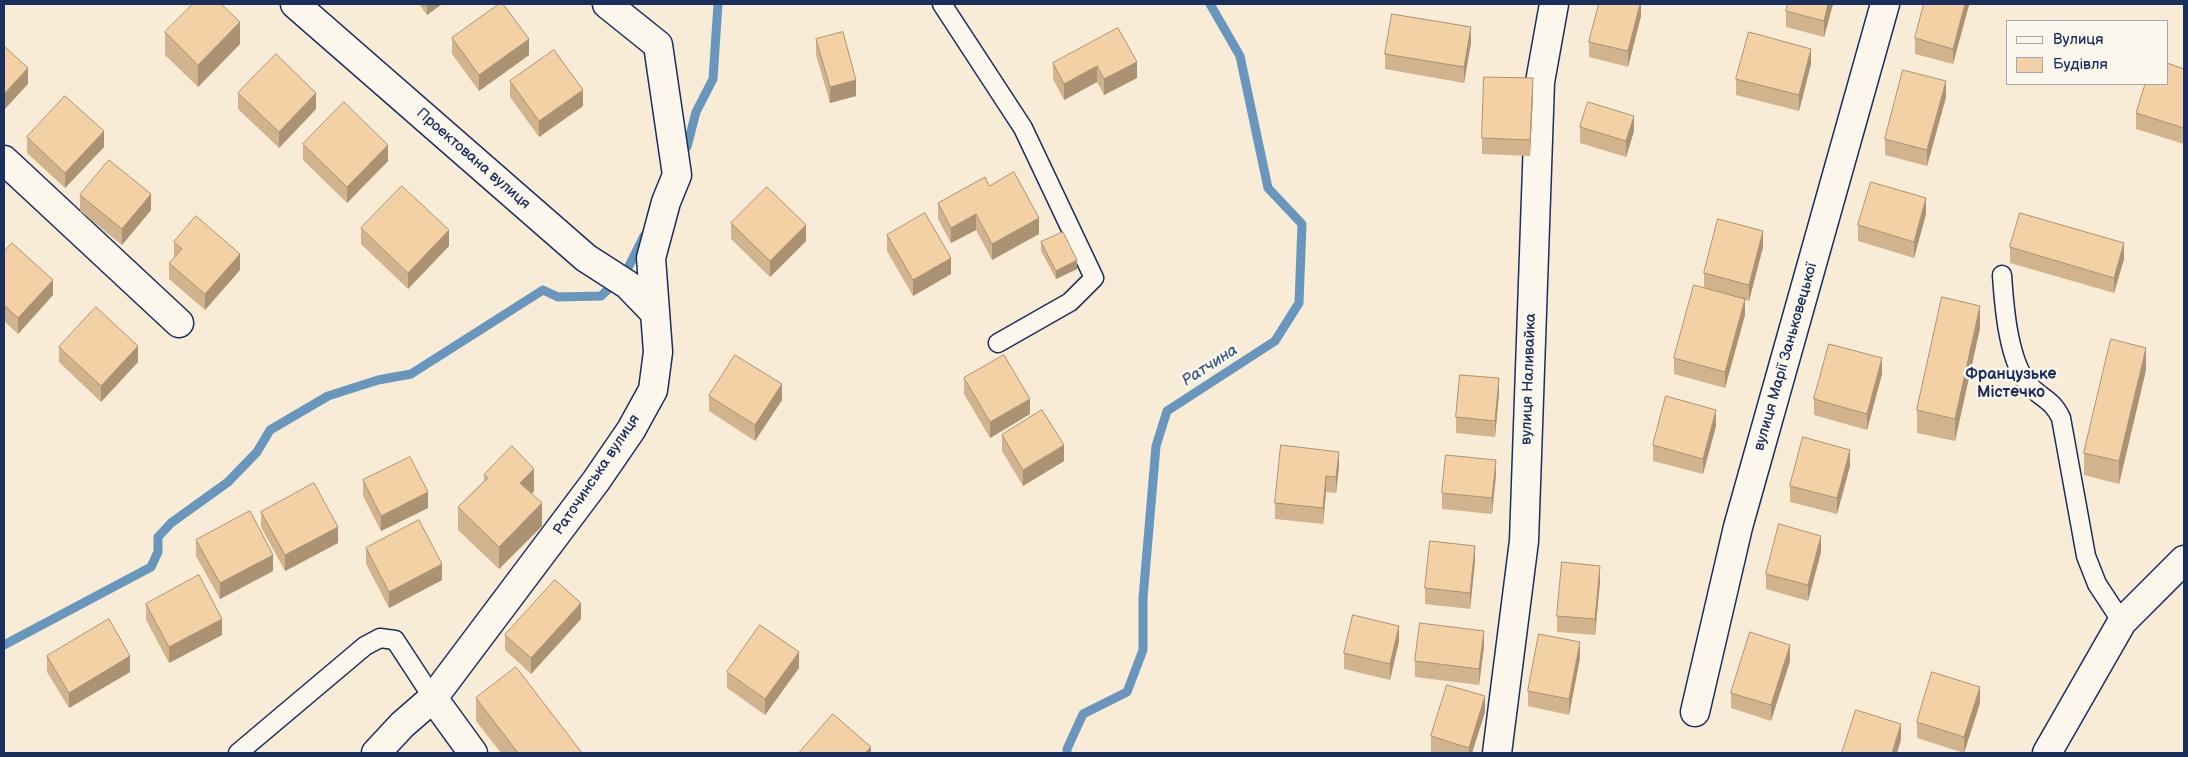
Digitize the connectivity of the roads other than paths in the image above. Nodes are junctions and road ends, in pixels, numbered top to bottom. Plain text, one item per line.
1 (295, 4) edge
2 (608, 4) edge
3 (942, 4) edge
4 (1554, 4) edge
5 (1885, 4) edge
6 (4, 160) edge
7 (2002, 275) dead end
8 (654, 312) junction
9 (179, 323) dead end
10 (998, 343) dead end
11 (2184, 560) edge
12 (2122, 622) junction
13 (433, 698) junction
14 (1695, 712) dead end
15 (238, 753) edge
16 (376, 753) edge
17 (473, 753) edge
18 (1497, 753) edge
19 (2047, 753) edge

1 - 8 street, Проектована вулиця
2 - 8 street, Раточинська вулиця
3 - 10 lane
4 - 18 street, вулиця Наливайка
5 - 14 street, вулиця Марії Заньковецької
6 - 9 street
7 - 12 lane
8 - 13 street, Раточинська вулиця
11 - 12 street
12 - 19 street
13 - 15 lane
13 - 16 street, Раточинська вулиця
13 - 17 street

